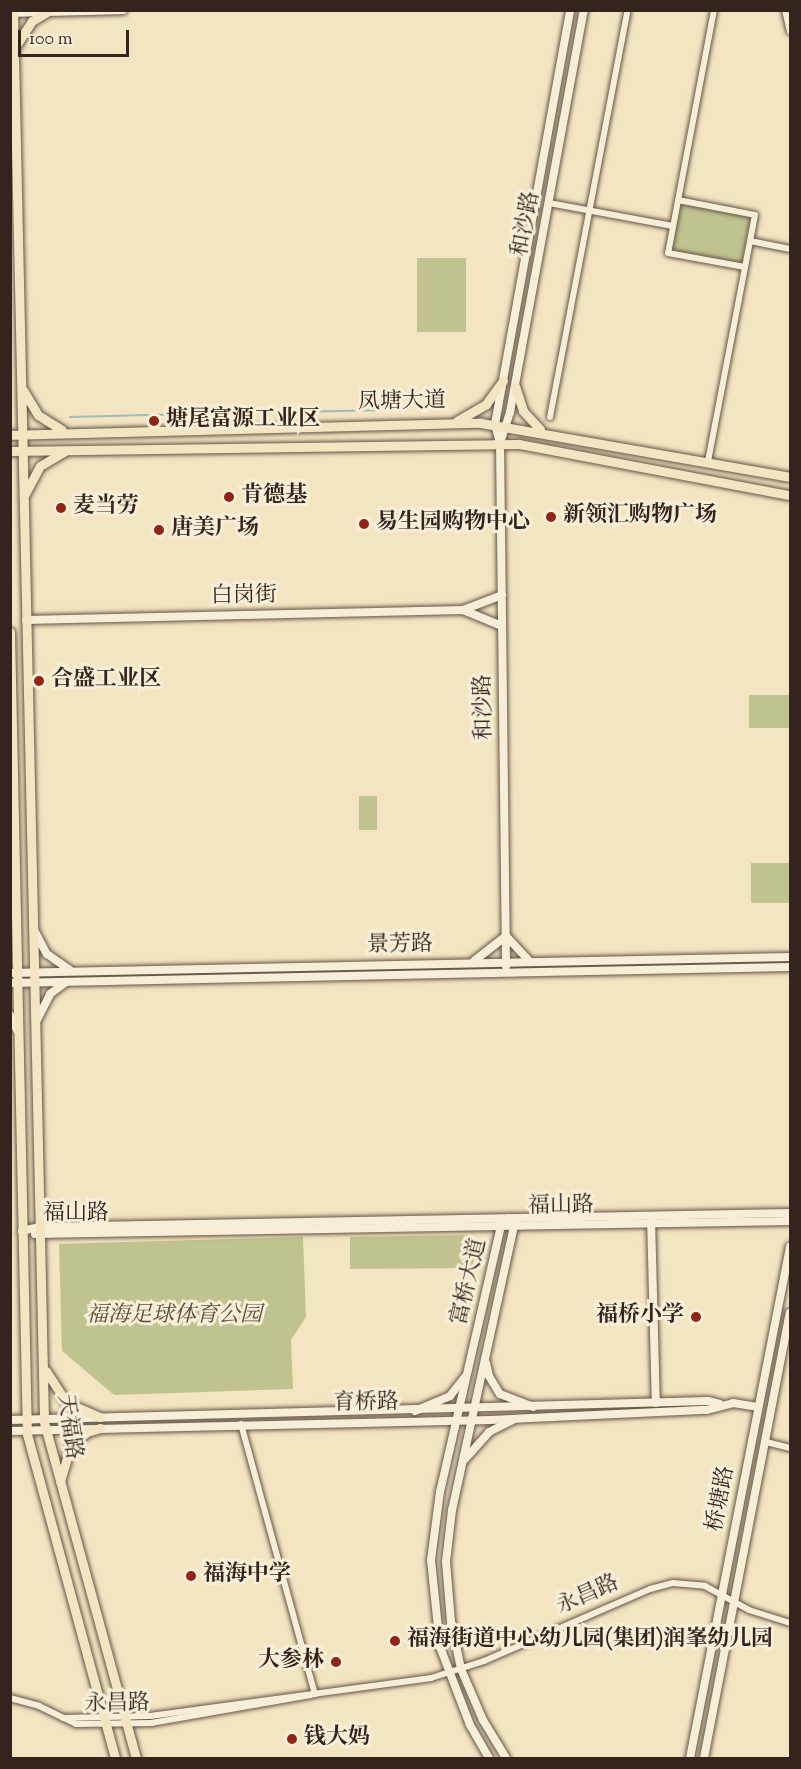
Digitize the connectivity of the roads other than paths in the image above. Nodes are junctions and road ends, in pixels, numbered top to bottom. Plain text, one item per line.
1 (123, 10) edge
2 (570, 10) edge
3 (584, 10) edge
4 (628, 10) edge
5 (714, 10) edge
6 (785, 10) edge
7 (12, 12) edge
8 (47, 12) junction
9 (790, 31) edge
10 (14, 49) junction
11 (678, 200) junction
12 (549, 203) junction
13 (590, 210) junction
14 (673, 226) junction
15 (750, 241) junction
16 (790, 249) edge
17 (745, 267) junction
18 (503, 381) junction
19 (515, 386) junction
20 (21, 388) junction
21 (550, 417) dead end
22 (456, 421) junction
23 (495, 424) junction
24 (507, 425) junction
25 (76, 432) junction
26 (548, 432) junction
27 (22, 434) junction
28 (10, 435) edge
29 (500, 443) junction
30 (72, 448) junction
31 (23, 450) junction
32 (10, 451) edge
33 (708, 462) junction
34 (790, 477) edge
35 (790, 495) edge
36 (24, 496) junction
37 (502, 595) junction
38 (463, 610) junction
39 (26, 620) junction
40 (502, 626) junction
41 (10, 632) edge
42 (34, 930) junction
43 (13, 935) edge
44 (506, 936) junction
45 (790, 957) edge
46 (506, 962) junction
47 (530, 962) junction
48 (471, 963) junction
49 (790, 967) edge
50 (506, 971) junction
51 (74, 972) junction
52 (14, 978) edge
53 (35, 978) junction
54 (67, 982) junction
55 (10, 1015) edge
56 (36, 1023) junction
57 (18, 1031) junction
58 (15, 1093) edge
59 (790, 1213) edge
60 (651, 1220) junction
61 (790, 1221) edge
62 (511, 1222) junction
63 (501, 1226) junction
64 (22, 1231) junction
65 (40, 1231) junction
66 (790, 1247) edge
67 (790, 1313) edge
68 (486, 1350) junction
69 (42, 1356) junction
70 (468, 1372) junction
71 (656, 1403) junction
72 (722, 1404) junction
73 (534, 1407) junction
74 (758, 1407) junction
75 (473, 1409) junction
76 (459, 1410) junction
77 (415, 1411) junction
78 (100, 1418) junction
79 (27, 1419) junction
80 (44, 1419) junction
81 (515, 1419) junction
82 (10, 1420) edge
83 (457, 1420) junction
84 (471, 1420) junction
85 (241, 1425) junction
86 (100, 1428) junction
87 (27, 1430) junction
88 (45, 1430) junction
89 (10, 1431) edge
90 (766, 1442) junction
91 (790, 1448) edge
92 (461, 1467) junction
93 (60, 1492) junction
94 (437, 1507) junction
95 (452, 1510) junction
96 (722, 1596) junction
97 (734, 1604) junction
98 (790, 1623) edge
99 (461, 1669) junction
100 (448, 1673) junction
101 (315, 1694) junction
102 (10, 1698) edge
103 (104, 1720) junction
104 (125, 1720) junction
105 (115, 1758) edge
106 (136, 1758) edge
107 (489, 1758) edge
108 (506, 1758) edge
109 (690, 1758) edge
110 (704, 1758) edge

1 - 8 street
2 - 18 main road, 和沙路
3 - 12 main road, 和沙路
4 - 13 street
5 - 11 street
6 - 9 street
7 - 8 street
7 - 10 main road, 天福路
8 - 10 main road
10 - 20 main road, 天福路
11 - 14 street
11 - 15 street
12 - 13 street
12 - 19 main road, 和沙路
13 - 14 street
13 - 21 street
14 - 17 street
15 - 16 street
15 - 17 street
17 - 33 street
18 - 22 main road
18 - 23 main road, 和沙路
19 - 24 main road, 和沙路
19 - 26 main road
20 - 25 main road
20 - 27 main road, 天福路
22 - 23 main road, 凤塘大道
22 - 25 main road, 凤塘大道
23 - 24 main road, 凤塘大道
23 - 29 main road, 和沙路
24 - 26 main road, 凤塘大道
24 - 29 main road, 和沙路
25 - 27 main road, 凤塘大道
26 - 33 main road, 凤塘大道
27 - 28 main road, 凤塘大道
27 - 31 main road, 天福路
29 - 30 main road, 凤塘大道
29 - 35 main road, 凤塘大道
29 - 37 street, 和沙路
30 - 31 main road, 凤塘大道
30 - 36 main road
31 - 32 main road, 凤塘大道
31 - 36 main road, 天福路
33 - 34 main road, 凤塘大道
36 - 39 main road, 天福路
37 - 38 street
37 - 40 street, 和沙路
38 - 39 street, 白岗街
38 - 40 street
39 - 42 main road, 天福路
40 - 44 street, 和沙路
41 - 43 main road, 天福路
42 - 51 street
42 - 53 main road, 天福路
43 - 52 main road, 天福路
44 - 46 street, 和沙路
44 - 47 street
44 - 48 street
45 - 47 street, 景芳路
46 - 47 street, 景芳路
46 - 48 street, 景芳路
46 - 50 street, 和沙路
48 - 51 street, 景芳路
49 - 50 street, 景芳路
50 - 54 street, 景芳路
51 - 53 street, 景芳路
52 - 53 street, 景芳路
52 - 57 main road, 天福路
53 - 54 street, 景芳路
53 - 56 main road, 天福路
54 - 56 street
55 - 57 street
56 - 65 main road, 天福路
57 - 58 main road, 天福路
58 - 64 main road, 天福路
59 - 60 street, 福山路
60 - 61 street, 福山路
60 - 62 street, 福山路
60 - 71 street
62 - 63 main road, 富桥大道
62 - 65 street, 福山路
62 - 68 main road, 富桥大道
63 - 65 street, 福山路
63 - 70 main road, 富桥大道
64 - 65 street, 福山路
64 - 79 main road, 天福路
65 - 69 main road, 天福路
66 - 74 street, 桥塘路
67 - 90 street, 桥塘路
68 - 73 main road
68 - 75 main road, 富桥大道
69 - 78 main road
69 - 80 main road, 天福路
70 - 76 main road, 富桥大道
70 - 77 main road
71 - 72 street, 育桥路
71 - 73 street, 育桥路
72 - 74 street, 育桥路
72 - 81 street, 育桥路
73 - 75 street, 育桥路
74 - 96 street, 桥塘路
75 - 76 street, 育桥路
75 - 84 main road, 富桥大道
76 - 77 street, 育桥路
76 - 83 main road, 富桥大道
77 - 78 street, 育桥路
78 - 80 street, 育桥路
79 - 80 street, 育桥路
79 - 82 street, 育桥路
79 - 87 main road, 天福路
80 - 88 main road, 天福路
81 - 84 street, 育桥路
81 - 92 main road
83 - 84 street, 育桥路
83 - 85 street, 育桥路
83 - 94 main road, 富桥大道
84 - 92 main road, 富桥大道
85 - 86 street, 育桥路
85 - 101 street
86 - 88 street, 育桥路
86 - 93 main road
87 - 88 street, 育桥路
87 - 89 street, 育桥路
87 - 103 main road, 天福路
88 - 93 main road, 天福路
90 - 91 street
90 - 97 street, 桥塘路
92 - 95 main road, 富桥大道
93 - 104 main road, 天福路
94 - 95 street
94 - 100 main road, 富桥大道
95 - 99 main road, 富桥大道
96 - 97 street, 永昌路
96 - 99 street, 永昌路
96 - 109 street, 桥塘路
97 - 98 street, 永昌路
97 - 110 street, 桥塘路
99 - 100 street, 永昌路
99 - 108 main road, 富桥大道
100 - 101 street, 永昌路
100 - 107 main road, 富桥大道
101 - 104 street, 永昌路
102 - 103 street, 永昌路
103 - 104 street, 永昌路
103 - 105 main road, 天福路
104 - 106 main road, 天福路

